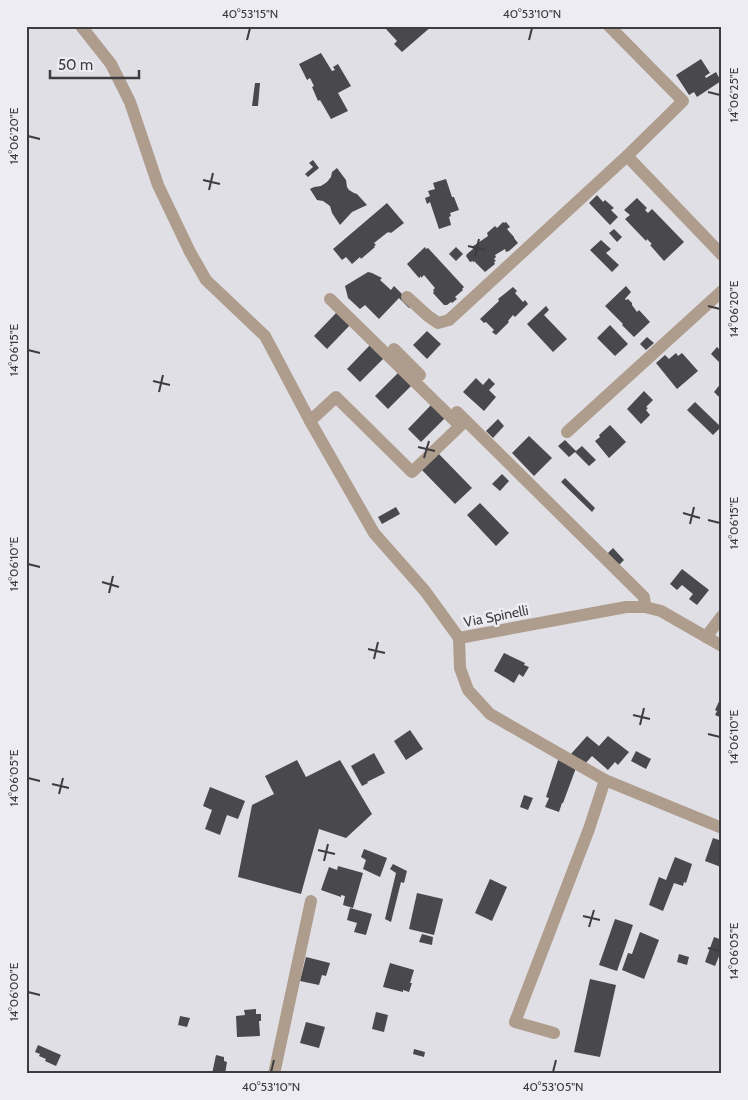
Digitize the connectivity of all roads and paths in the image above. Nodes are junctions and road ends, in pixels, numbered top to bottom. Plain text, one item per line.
1 (81, 26) edge
2 (609, 26) edge
3 (626, 156) junction
4 (722, 255) edge
5 (722, 291) edge
6 (407, 297) dead end
7 (330, 299) dead end
8 (394, 349) dead end
9 (310, 421) junction
10 (567, 432) dead end
11 (645, 607) junction
12 (722, 616) edge
13 (706, 637) junction
14 (459, 638) junction
15 (722, 646) edge
16 (605, 780) junction
17 (722, 828) edge
18 (311, 901) dead end
19 (554, 1033) dead end
20 (274, 1074) edge

1 - 9 street
2 - 3 street
3 - 4 street
3 - 6 street
5 - 10 street
7 - 9 street
8 - 11 street
9 - 14 street
11 - 13 street, Via Spinelli
11 - 14 street, Via Spinelli
12 - 13 street
13 - 15 street, Via Spinelli
14 - 16 street, Via Spinelli
16 - 17 street, Via Spinelli
16 - 19 street
18 - 20 street

